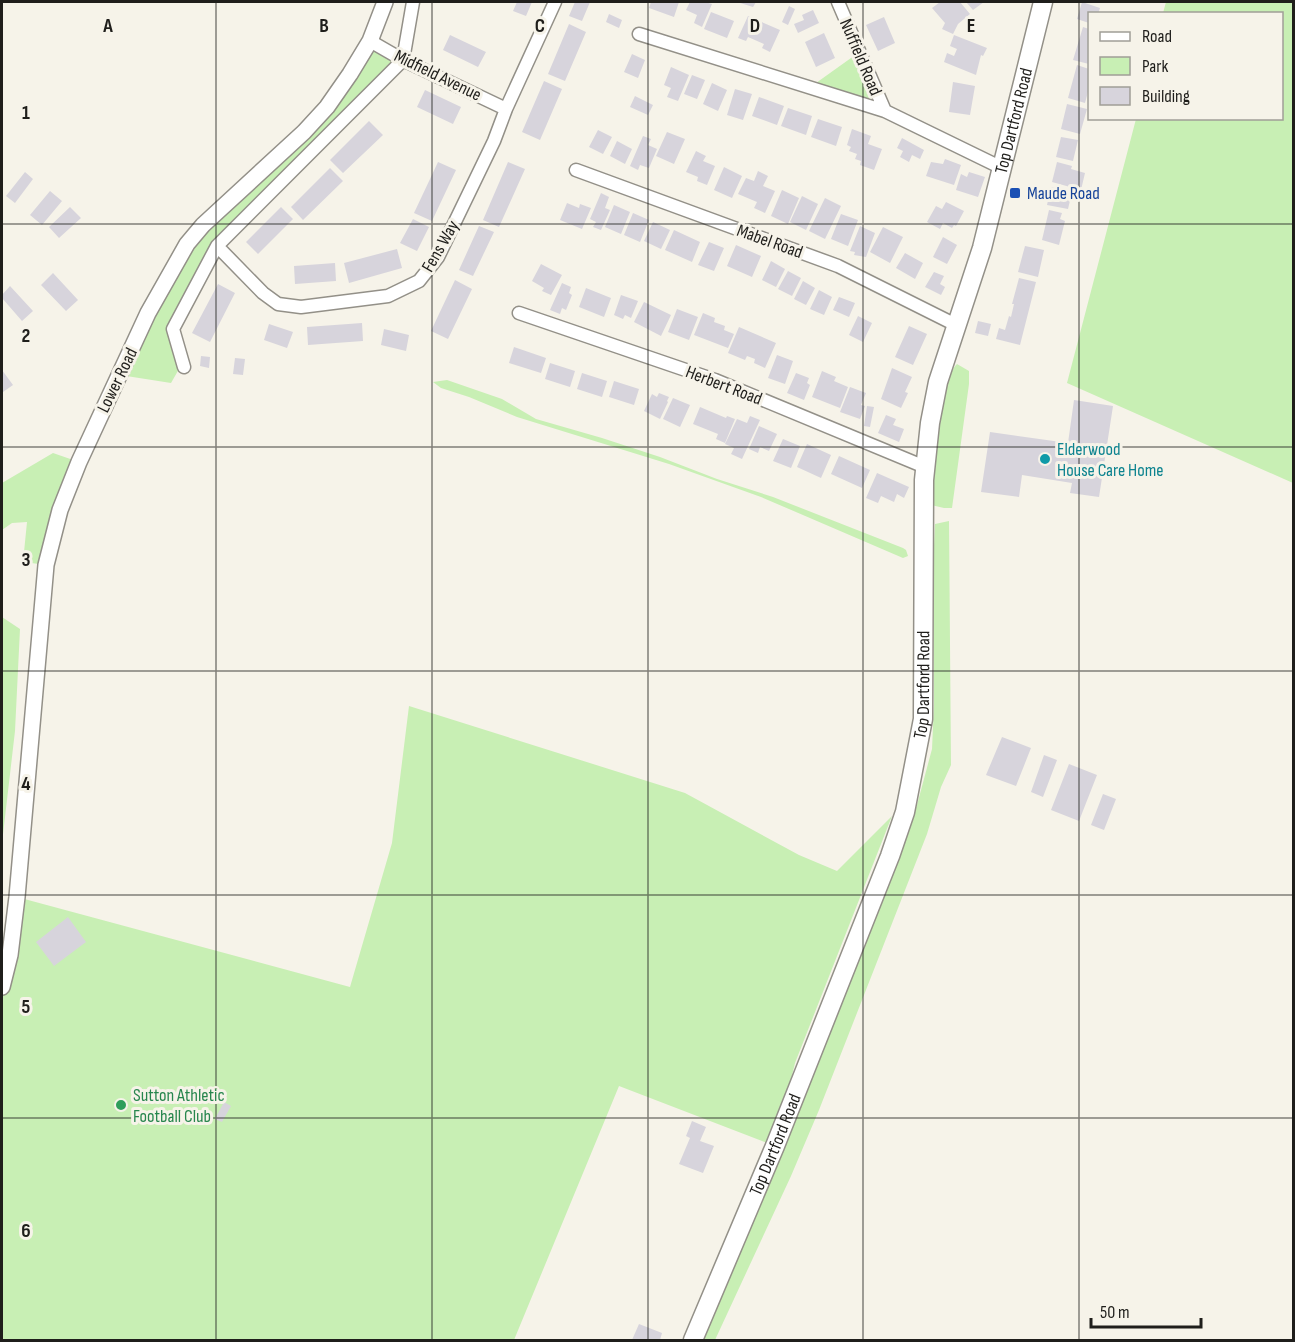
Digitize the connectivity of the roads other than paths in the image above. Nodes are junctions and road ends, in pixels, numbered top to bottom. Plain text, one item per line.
1 (385, 2) edge
2 (413, 2) edge
3 (555, 2) edge
4 (838, 2) edge
5 (1043, 2) edge
6 (639, 34) dead end
7 (370, 41) junction
8 (403, 60) junction
9 (506, 109) junction
10 (885, 111) junction
11 (1002, 168) junction
12 (576, 170) dead end
13 (217, 246) junction
14 (519, 313) dead end
15 (958, 326) junction
16 (184, 367) dead end
17 (925, 467) junction
18 (2, 987) edge
19 (693, 1341) edge

1 - 7 street, Lower Road
2 - 8 street
3 - 9 street, Fens Way
4 - 10 street, Nuffield Road
5 - 11 main road, Top Dartford Road
6 - 10 street
7 - 8 street, Midfield Avenue
7 - 18 street, Lower Road
8 - 9 street, Midfield Avenue
8 - 13 street
9 - 13 street, Fens Way
10 - 11 street
11 - 15 main road, Top Dartford Road
12 - 15 street, Mabel Road
13 - 16 street
14 - 17 street, Herbert Road
15 - 17 main road, Top Dartford Road
17 - 19 main road, Top Dartford Road

